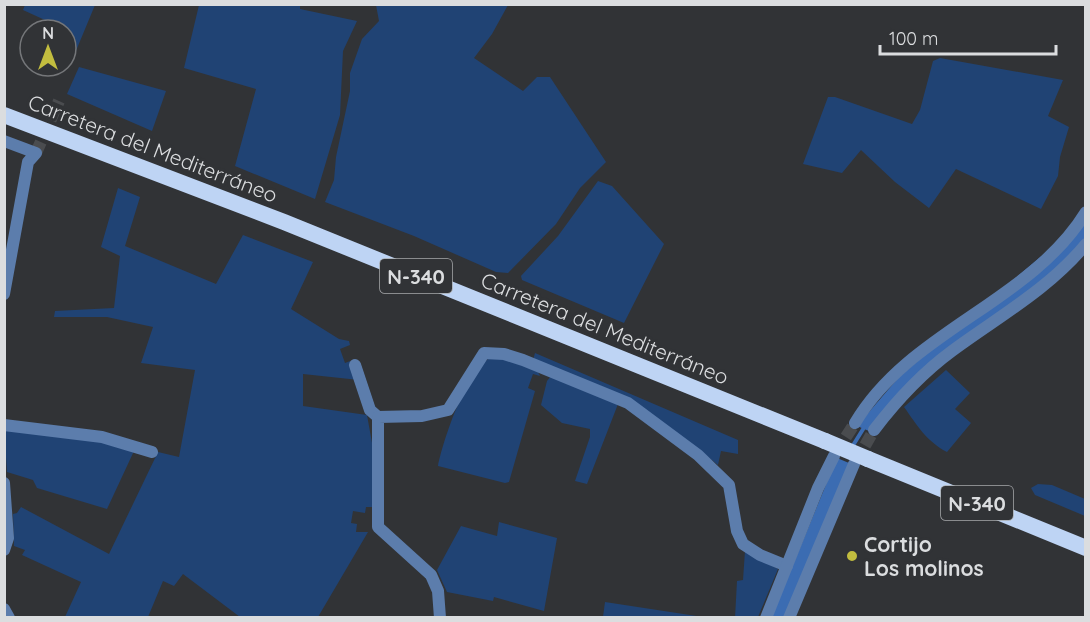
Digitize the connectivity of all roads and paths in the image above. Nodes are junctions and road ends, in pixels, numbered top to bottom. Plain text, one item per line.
1 (4, 115) edge
2 (4, 141) edge
3 (1086, 212) edge
4 (1086, 244) edge
5 (4, 294) edge
6 (355, 365) dead end
7 (378, 417) junction
8 (855, 423) tunnel mouth
9 (4, 425) edge
10 (874, 430) tunnel mouth
11 (152, 452) dead end
12 (834, 456) tunnel mouth
13 (861, 462) junction
14 (4, 483) edge
15 (1086, 548) edge
16 (4, 550) edge
17 (787, 566) junction
18 (4, 609) edge
19 (9, 618) edge
20 (440, 618) edge
21 (766, 618) edge
22 (789, 618) edge

1 - 13 highway, Carretera del Mediterráneo / N-340, bridge
2 - 5 street
3 - 8 street
4 - 10 street
6 - 7 street
7 - 17 street
7 - 20 street
9 - 11 street
12 - 17 street
13 - 15 highway, Carretera del Mediterráneo / N-340
13 - 22 street
14 - 16 street
17 - 21 street
18 - 19 street

